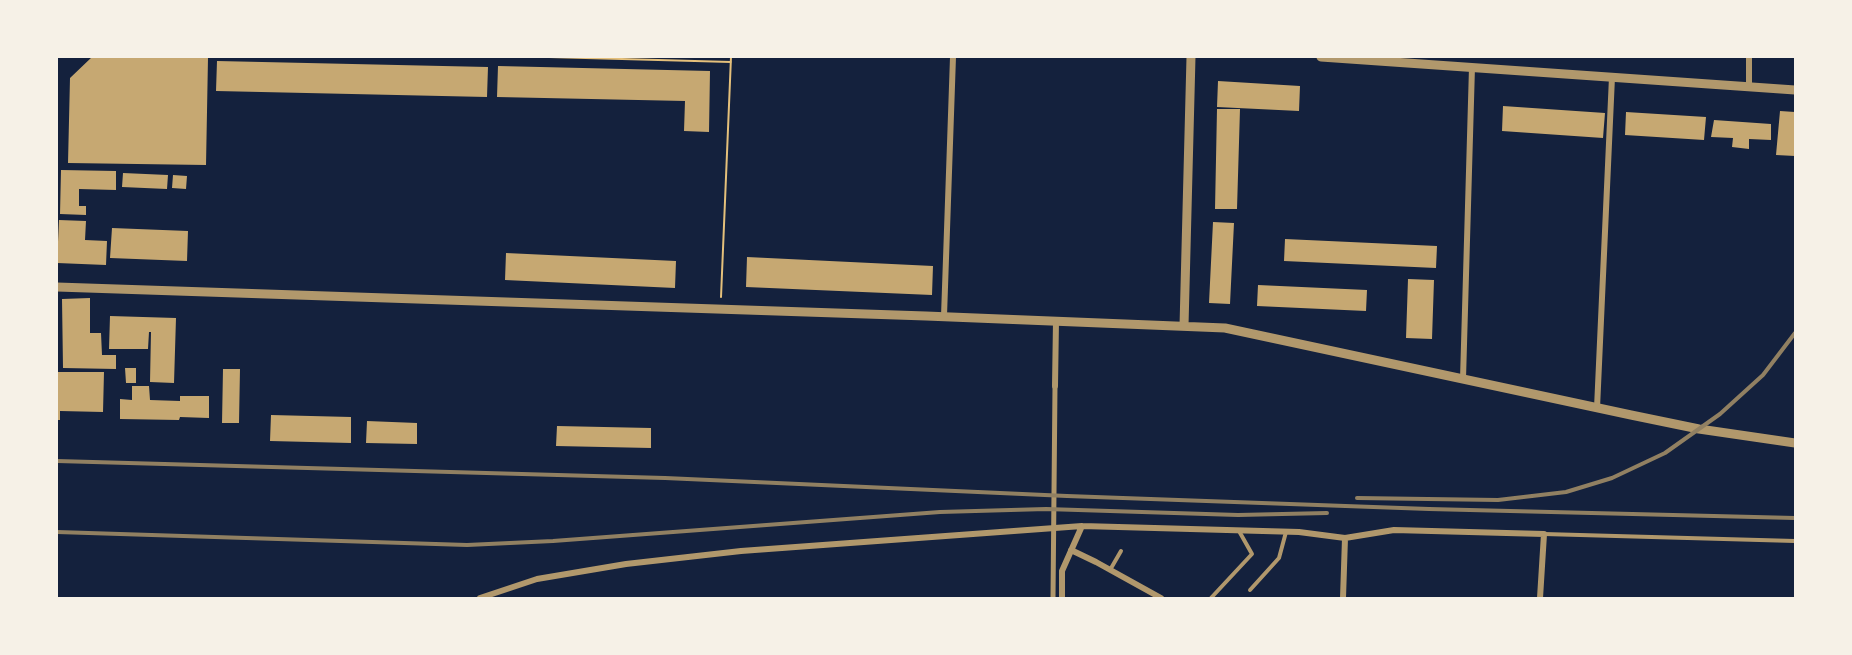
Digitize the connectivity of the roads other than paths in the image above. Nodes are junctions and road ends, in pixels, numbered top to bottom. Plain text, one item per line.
1 (953, 57) edge
2 (1191, 57) edge
3 (1320, 57) edge
4 (1749, 57) edge
5 (1472, 67) junction
6 (1612, 77) junction
7 (1749, 87) junction
8 (1795, 90) edge
9 (57, 287) edge
10 (944, 316) junction
11 (1056, 321) junction
12 (1184, 326) junction
13 (1463, 379) junction
14 (1055, 386) joint
15 (1597, 408) junction
16 (1795, 443) edge
17 (1082, 526) junction
18 (1239, 530) junction
19 (1286, 531) junction
20 (1544, 534) junction
21 (1345, 538) junction
22 (1795, 541) edge
23 (1071, 550) junction
24 (1121, 550) dead end
25 (1110, 570) junction
26 (1250, 590) dead end
27 (480, 598) edge
28 (1053, 598) edge
29 (1062, 598) edge
30 (1161, 598) edge
31 (1211, 598) edge
32 (1343, 598) edge
33 (1540, 598) edge

1 - 10 street
2 - 12 street
3 - 5 street
4 - 7 street
5 - 6 street
5 - 13 street
6 - 7 street
6 - 15 street
7 - 8 street
9 - 10 street
10 - 11 street
11 - 12 street
11 - 14 street
12 - 13 street
13 - 15 street
14 - 28 street
15 - 16 street
17 - 18 street
17 - 23 street
17 - 27 street
18 - 19 street
18 - 31 lane
19 - 21 street
19 - 26 lane
20 - 21 street
20 - 22 lane
20 - 33 street
21 - 32 street
23 - 25 street
23 - 29 street
24 - 25 lane
25 - 30 street

